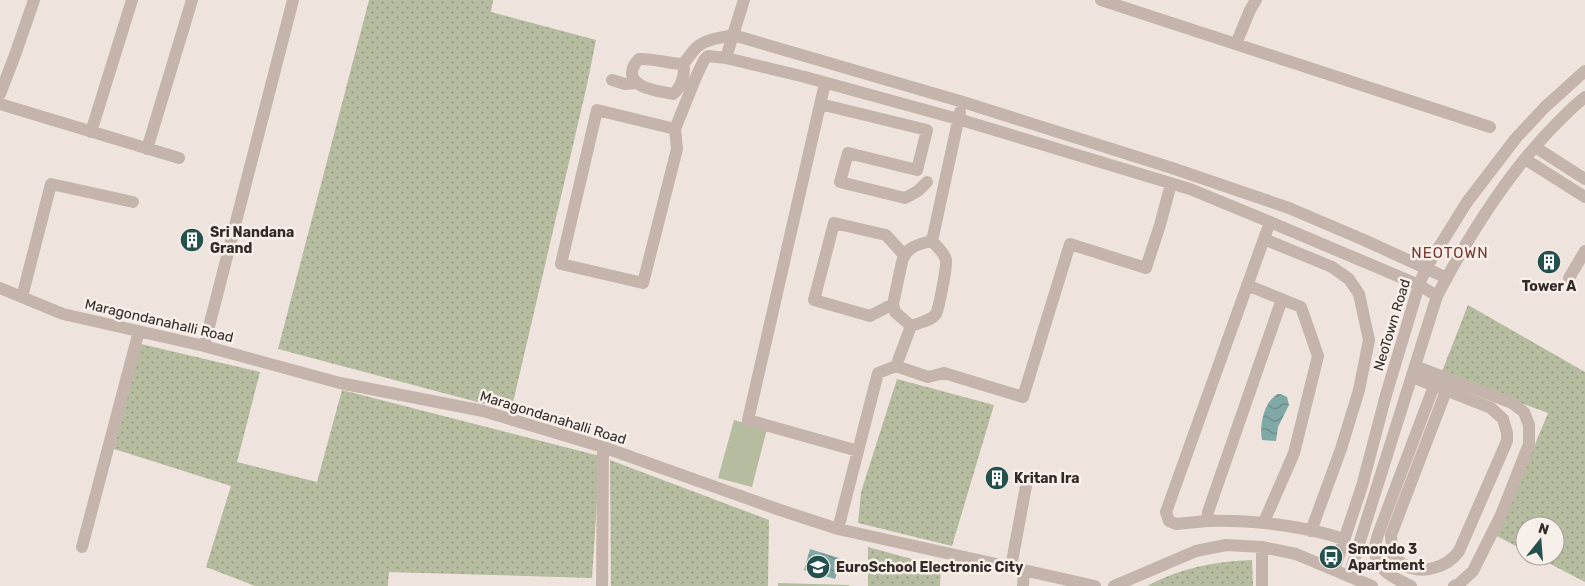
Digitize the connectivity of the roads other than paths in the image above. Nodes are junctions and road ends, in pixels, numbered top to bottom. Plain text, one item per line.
1 (20, 0) edge
2 (132, 0) edge
3 (192, 0) edge
4 (293, 0) edge
5 (744, 0) edge
6 (1101, 0) edge
7 (1256, 0) edge
8 (34, 3) edge
9 (733, 35) junction
10 (1236, 44) junction
11 (726, 58) junction
12 (0, 59) edge
13 (683, 64) junction
14 (12, 65) junction
15 (1585, 71) edge
16 (612, 80) dead end
17 (636, 83) junction
18 (825, 83) junction
19 (0, 94) edge
20 (1585, 97) edge
21 (963, 102) junction
22 (0, 104) edge
23 (820, 104) junction
24 (958, 119) junction
25 (1490, 127) dead end
26 (675, 129) junction
27 (91, 132) junction
28 (1534, 147) junction
29 (147, 149) junction
30 (179, 158) dead end
31 (1525, 159) junction
32 (917, 170) junction
33 (1585, 178) edge
34 (927, 182) junction
35 (1171, 184) junction
36 (944, 188) junction
37 (1585, 197) edge
38 (133, 202) dead end
39 (1270, 222) junction
40 (1264, 237) junction
41 (932, 241) junction
42 (1585, 251) edge
43 (904, 255) junction
44 (1426, 268) junction
45 (1447, 278) junction
46 (1570, 278) dead end
47 (1247, 285) junction
48 (1419, 285) junction
49 (0, 288) edge
50 (1437, 296) junction
51 (22, 297) junction
52 (1282, 299) junction
53 (893, 304) junction
54 (911, 326) junction
55 (139, 331) junction
56 (204, 346) junction
57 (896, 366) junction
58 (1414, 372) junction
59 (1434, 386) junction
60 (1446, 391) junction
61 (603, 447) junction
62 (858, 451) junction
63 (1026, 486) dead end
64 (1206, 520) junction
65 (1264, 522) junction
66 (838, 529) junction
67 (1311, 531) junction
68 (1342, 544) junction
69 (82, 547) dead end
70 (1262, 547) junction
71 (1011, 567) junction
72 (1024, 570) junction
73 (1334, 570) junction
74 (1349, 576) junction
75 (602, 586) edge
76 (1023, 586) edge
77 (1095, 586) edge
78 (1114, 586) edge
79 (1262, 586) edge
80 (1372, 586) edge
81 (1411, 586) edge
82 (1454, 586) edge

1 - 8 street
2 - 27 street
3 - 29 street
4 - 56 street
5 - 9 street
6 - 10 street
7 - 10 street
8 - 14 street
9 - 11 street
9 - 13 street
9 - 21 street
10 - 25 street
11 - 18 street
11 - 26 street
12 - 14 street
13 - 17 street
13 - 17 street
14 - 19 street
15 - 44 street, NeoTown Road
16 - 17 street
18 - 23 street
18 - 24 street
20 - 28 street
21 - 24 street
21 - 44 street
22 - 27 street
23 - 32 street
23 - 62 street
24 - 35 street
24 - 36 street
26 - 26 street
27 - 29 street
28 - 31 street
28 - 33 street
29 - 30 street
31 - 37 street
31 - 45 street
32 - 34 street
32 - 34 street
34 - 36 street
35 - 39 street
35 - 57 street
36 - 41 street
38 - 51 street
39 - 40 street
39 - 48 street
40 - 47 street
40 - 67 street
41 - 43 street
41 - 54 street
42 - 46 street
43 - 53 street
43 - 53 street
44 - 45 street
44 - 48 street, NeoTown Road
45 - 50 street
47 - 52 street
47 - 64 street
48 - 50 street
48 - 68 street, NeoTown Road
49 - 51 street, Maragondanahalli Road
50 - 58 street
51 - 55 street, Maragondanahalli Road
52 - 64 street
52 - 65 street
53 - 54 street
54 - 57 street
55 - 56 street, Maragondanahalli Road
55 - 69 street
56 - 61 street, Maragondanahalli Road
57 - 62 street
58 - 59 street
58 - 74 street
58 - 82 street
59 - 60 street
59 - 81 street
60 - 60 street
61 - 66 street, Maragondanahalli Road
61 - 75 street
62 - 66 street
63 - 71 street
64 - 65 street
65 - 67 street
66 - 71 street, Maragondanahalli Road
67 - 68 street
68 - 73 street, NeoTown Road
70 - 73 street
70 - 78 street
70 - 79 street
71 - 72 street, Maragondanahalli Road
72 - 76 street
72 - 77 street, Maragondanahalli Road
73 - 74 street
74 - 80 street

